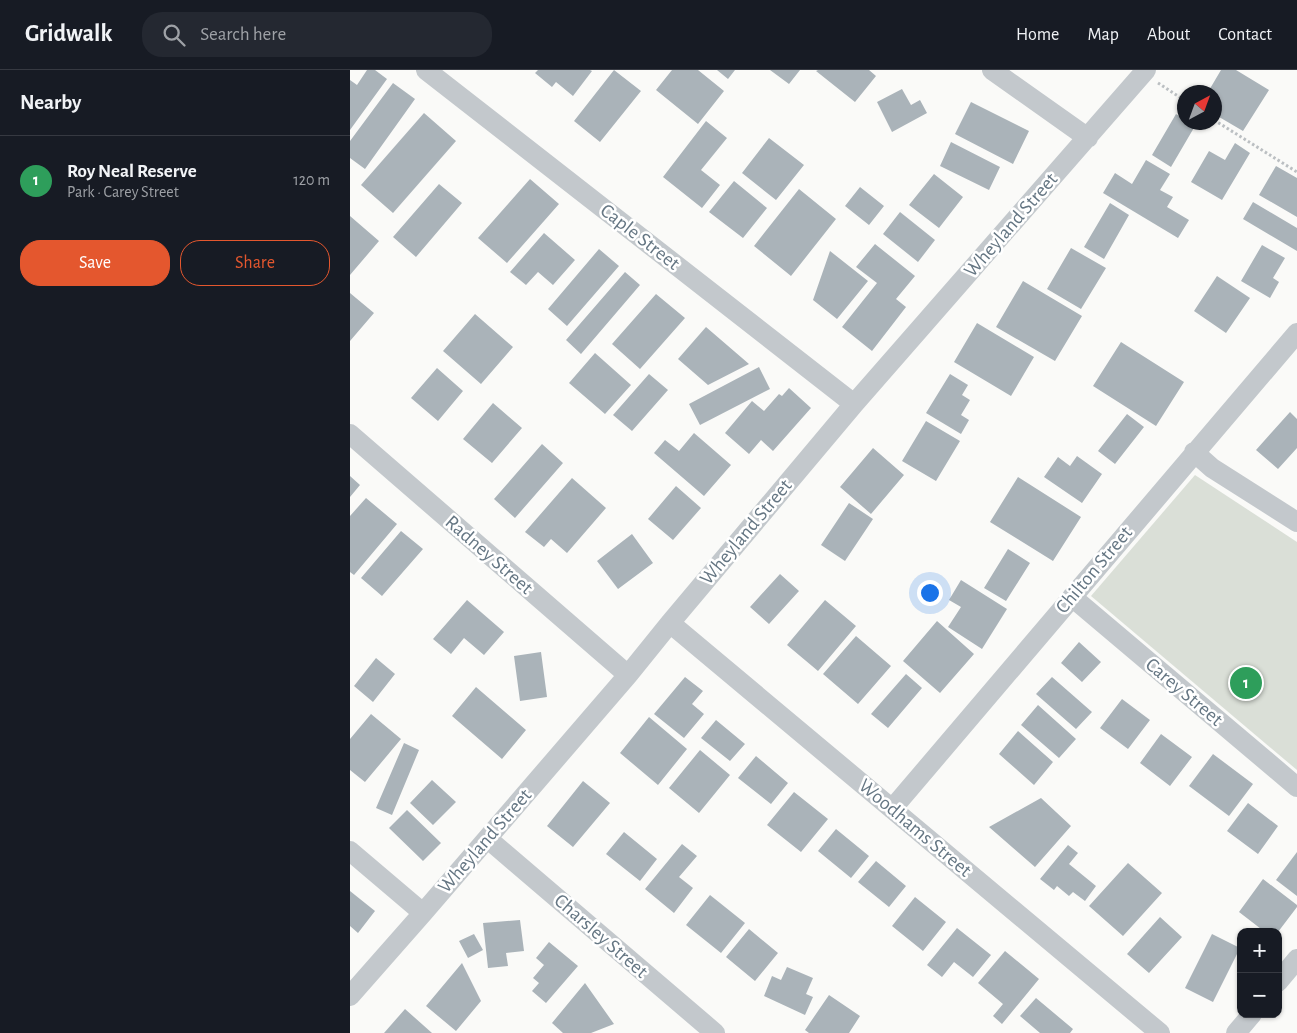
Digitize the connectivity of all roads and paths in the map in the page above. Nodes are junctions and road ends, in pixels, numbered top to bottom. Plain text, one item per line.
1 (426, 70) edge
2 (992, 70) edge
3 (1145, 71) edge
4 (1177, 95) edge
5 (1222, 125) edge
6 (1088, 138) junction
7 (1297, 172) edge
8 (1297, 333) edge
9 (854, 404) junction
10 (350, 434) edge
11 (1194, 452) junction
12 (1297, 522) edge
13 (1072, 597) junction
14 (670, 622) junction
15 (628, 675) junction
16 (1297, 787) edge
17 (892, 809) junction
18 (488, 839) junction
19 (350, 851) edge
20 (424, 913) junction
21 (1297, 959) edge
22 (1282, 977) edge
23 (350, 996) edge
24 (1249, 1018) edge
25 (715, 1033) edge
26 (1160, 1033) edge
27 (1236, 1033) edge

1 - 9 street, Caple Street
2 - 6 street
3 - 4 path
3 - 6 street, Wheyland Street
5 - 7 path
6 - 9 street, Wheyland Street
8 - 11 street, Chilton Street
9 - 14 street, Wheyland Street
10 - 15 street, Radney Street
11 - 12 street
11 - 13 street, Chilton Street
13 - 16 street, Carey Street
13 - 17 street, Chilton Street
14 - 15 street, Wheyland Street
14 - 17 street, Woodhams Street
15 - 18 street, Wheyland Street
17 - 26 street, Woodhams Street
18 - 20 street, Wheyland Street
18 - 25 street, Charsley Street
19 - 20 street
20 - 23 street, Wheyland Street
21 - 22 street
24 - 27 street

